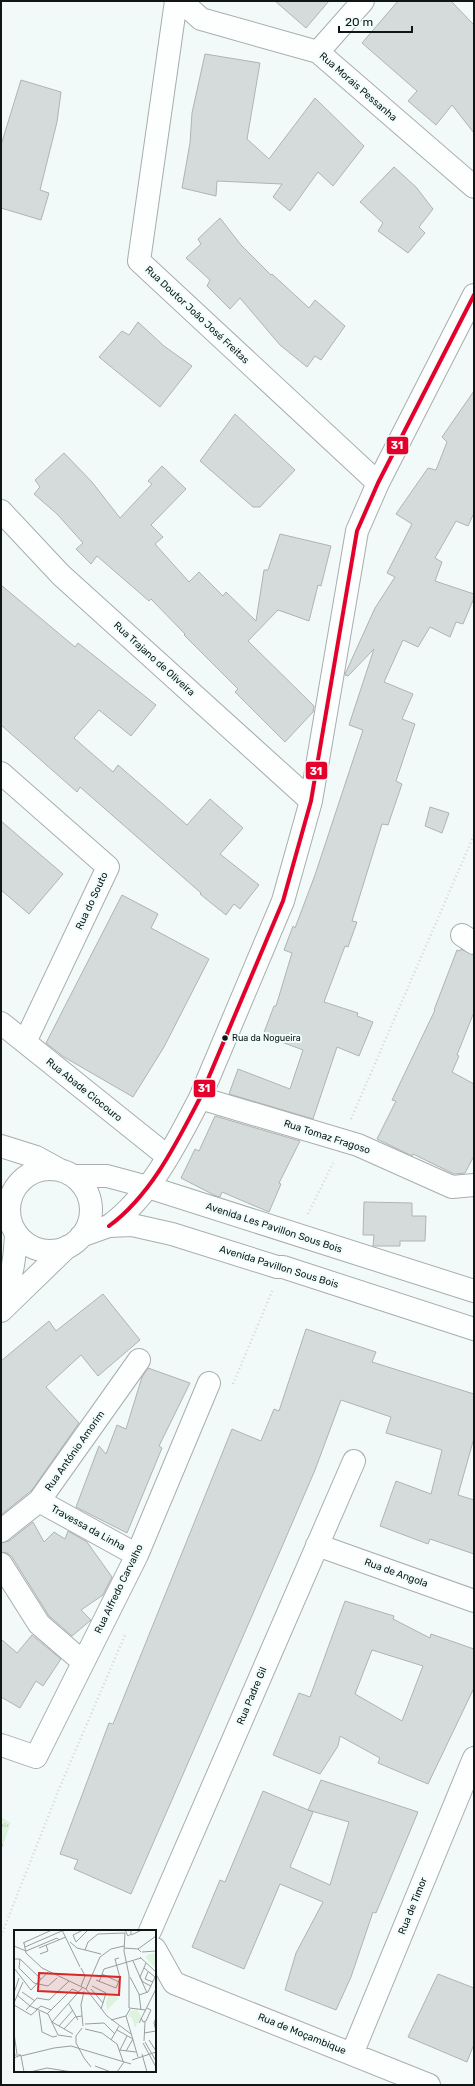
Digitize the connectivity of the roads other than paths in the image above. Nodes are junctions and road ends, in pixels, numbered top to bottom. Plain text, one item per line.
1 (176, 1) edge
2 (181, 1) edge
3 (362, 1) edge
4 (318, 52) junction
5 (474, 188) edge
6 (474, 294) edge
7 (378, 483) junction
8 (1, 511) edge
9 (1, 772) edge
10 (311, 801) junction
11 (1, 1023) edge
12 (25, 1042) junction
13 (200, 1098) junction
14 (1, 1146) edge
15 (167, 1156) junction
16 (65, 1173) junction
17 (474, 1185) edge
18 (148, 1187) junction
19 (9, 1220) edge
20 (109, 1226) junction
21 (74, 1242) junction
22 (474, 1291) edge
23 (1, 1299) edge
24 (1, 1311) edge
25 (474, 1329) edge
26 (139, 1360) dead end
27 (209, 1383) dead end
28 (354, 1461) dead end
29 (39, 1501) junction
30 (1, 1531) edge
31 (317, 1545) junction
32 (137, 1555) junction
33 (1, 1564) edge
34 (474, 1601) edge
35 (83, 1662) junction
36 (1, 1746) edge
37 (474, 1758) edge
38 (150, 1930) edge
39 (156, 1952) edge
40 (352, 2054) junction
41 (429, 2085) edge

1 - 7 street, Rua Doutor João José Freitas
2 - 4 street, Rua Morais Pessanha
3 - 4 street
4 - 5 street, Rua Morais Pessanha
6 - 7 street
7 - 10 street
8 - 10 street, Rua Trajano de Oliveira
9 - 12 street, Rua do Souto
10 - 13 street
11 - 12 street, Rua Abade Ciocouro
12 - 15 street, Rua Abade Ciocouro
13 - 15 street
13 - 17 street, Rua Tomaz Fragoso
14 - 16 street
15 - 18 street
16 - 18 street, Avenida Les Pavillon Sous Bois
16 - 19 street
16 - 21 street
18 - 20 street
18 - 22 street, Avenida Les Pavillon Sous Bois
19 - 21 street
19 - 23 street
20 - 21 street, Avenida Pavillon Sous Bois
20 - 25 street, Avenida Pavillon Sous Bois
21 - 24 street
26 - 29 street, Rua António Amorim
27 - 32 street, Rua Alfredo Carvalho
28 - 31 street, Rua Padre Gil
29 - 30 street, Rua António Amorim
29 - 32 street, Travessa da Linha
31 - 34 street, Rua de Angola
31 - 38 street, Rua Padre Gil
32 - 35 street, Rua Alfredo Carvalho
33 - 35 street
35 - 36 street, Rua Alfredo Carvalho
37 - 40 street, Rua de Timor
39 - 40 street, Rua de Moçambique
40 - 41 street, Rua de Moçambique

